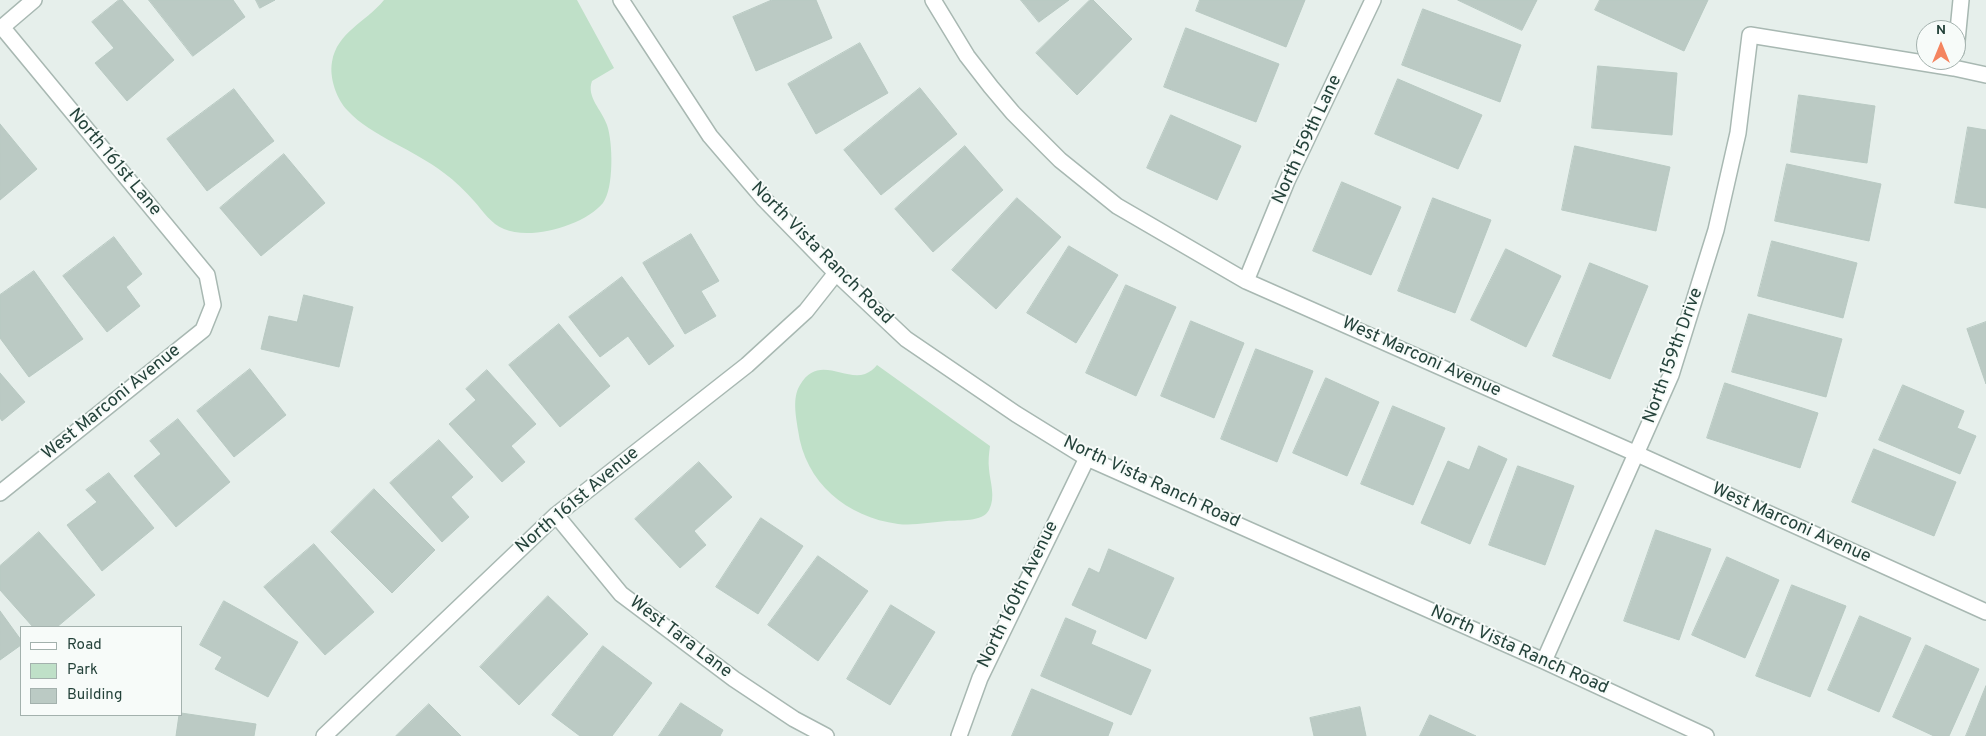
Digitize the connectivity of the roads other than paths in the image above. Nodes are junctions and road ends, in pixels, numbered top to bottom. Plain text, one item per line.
1 (34, 0) edge
2 (621, 0) edge
3 (933, 0) edge
4 (1373, 0) edge
5 (1961, 0) edge
6 (1959, 20) edge
7 (1, 28) edge
8 (1916, 58) edge
9 (1966, 68) edge
10 (1986, 75) edge
11 (836, 273) junction
12 (1246, 281) junction
13 (213, 305) joint
14 (1637, 454) junction
15 (1086, 458) junction
16 (0, 493) edge
17 (556, 515) junction
18 (1986, 612) edge
19 (1544, 661) junction
20 (324, 736) edge
21 (826, 736) edge
22 (959, 736) edge
23 (1706, 736) edge

1 - 7 street
2 - 11 street, North Vista Ranch Road
3 - 12 street, West Marconi Avenue
4 - 12 street, North 159th Lane
5 - 6 street
7 - 13 street, North 161st Lane
8 - 14 street, North 159th Drive
9 - 10 street
11 - 15 street, North Vista Ranch Road
11 - 17 street, North 161st Avenue
12 - 14 street, West Marconi Avenue
13 - 16 street, West Marconi Avenue
14 - 18 street, West Marconi Avenue
14 - 19 street, North 159th Drive
15 - 19 street, North Vista Ranch Road
15 - 22 street, North 160th Avenue
17 - 20 street, North 161st Avenue
17 - 21 street, West Tara Lane
19 - 23 street, North Vista Ranch Road

